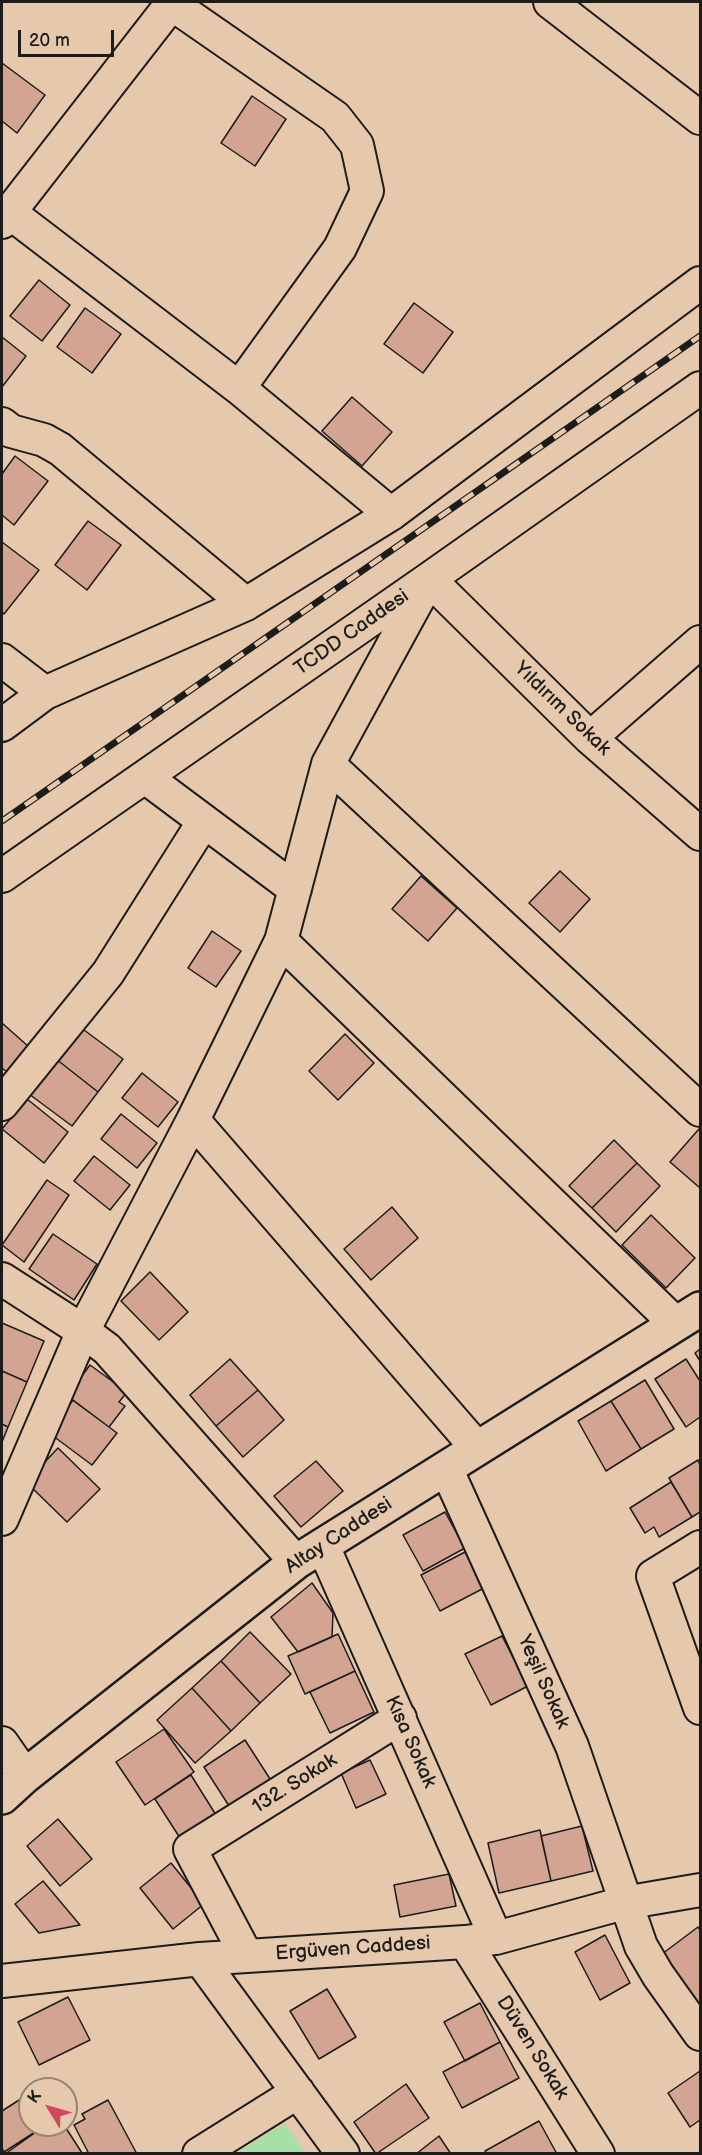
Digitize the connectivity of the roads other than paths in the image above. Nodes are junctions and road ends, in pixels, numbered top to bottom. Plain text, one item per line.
1 (550, 2) edge
2 (172, 3) edge
3 (700, 118) edge
4 (5, 217) edge
5 (700, 283) edge
6 (239, 388) junction
7 (700, 388) edge
8 (2, 424) edge
9 (391, 514) junction
10 (429, 579) junction
11 (246, 604) junction
12 (700, 642) edge
13 (2, 660) edge
14 (45, 693) junction
15 (2, 725) edge
16 (590, 738) junction
17 (328, 764) junction
18 (145, 777) junction
19 (204, 821) junction
20 (700, 834) edge
21 (2, 876) edge
22 (295, 889) junction
23 (281, 941) junction
24 (2, 1104) edge
25 (700, 1110) edge
26 (193, 1119) junction
27 (2, 1279) edge
28 (688, 1317) edge
29 (82, 1331) junction
30 (477, 1448) junction
31 (446, 1468) junction
32 (2, 1519) edge
33 (700, 1547) edge
34 (310, 1554) junction
35 (700, 1708) edge
36 (400, 1718) junction
37 (2, 1743) edge
38 (13, 1786) edge
39 (700, 1890) edge
40 (624, 1903) junction
41 (496, 1938) junction
42 (465, 1942) junction
43 (246, 1955) junction
44 (200, 1959) junction
45 (2, 1982) edge
46 (700, 2034) edge
47 (298, 2092) junction
48 (199, 2154) edge
49 (343, 2154) edge
50 (598, 2154) edge

1 - 3 street
2 - 4 street
2 - 6 street
4 - 6 street
5 - 9 street
6 - 9 street
7 - 10 street, TCDD Caddesi
8 - 11 street
9 - 11 street
10 - 16 street, Yıldırım Sokak
10 - 17 street
10 - 18 street, TCDD Caddesi
11 - 14 street
12 - 16 street
13 - 14 street
14 - 15 street
16 - 20 street, Yıldırım Sokak
17 - 22 street
17 - 25 street
18 - 19 street
18 - 21 street, TCDD Caddesi
19 - 22 street
19 - 24 street
22 - 23 street
23 - 26 street
23 - 28 street
26 - 29 street
26 - 30 street
27 - 29 street, Kısa Sokak
28 - 30 main road, Altay Caddesi
29 - 32 street
29 - 34 street, Kısa Sokak
30 - 31 main road, Altay Caddesi
31 - 34 main road, Altay Caddesi
31 - 40 street, Yeşil Sokak
33 - 35 street
34 - 36 street, Kısa Sokak
34 - 38 main road, Altay Caddesi
36 - 41 street, Kısa Sokak
36 - 43 street, 132. Sokak
37 - 38 street
39 - 40 street, Ergüven Caddesi
40 - 41 street, Ergüven Caddesi
40 - 46 street, Yeşil Sokak
41 - 42 street, Ergüven Caddesi
42 - 43 street, Ergüven Caddesi
42 - 50 street, Düven Sokak
43 - 44 street, Ergüven Caddesi
44 - 45 street, Ergüven Caddesi
44 - 47 street
47 - 48 street
47 - 49 street

